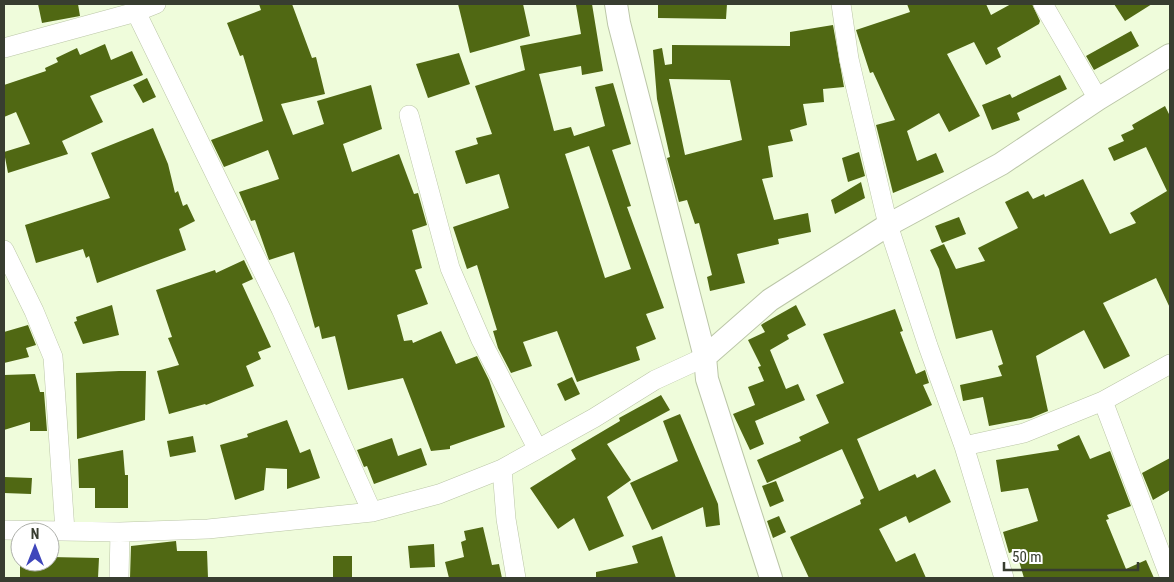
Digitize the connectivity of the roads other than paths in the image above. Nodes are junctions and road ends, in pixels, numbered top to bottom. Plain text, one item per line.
1 (156, 4) edge
2 (616, 4) edge
3 (841, 4) edge
4 (1043, 4) edge
5 (136, 12) junction
6 (4, 48) edge
7 (1170, 55) edge
8 (1098, 99) junction
9 (409, 115) dead end
10 (888, 225) junction
11 (4, 250) edge
12 (705, 357) junction
13 (1170, 364) edge
14 (1103, 401) junction
15 (964, 446) junction
16 (537, 448) junction
17 (502, 469) junction
18 (372, 512) junction
19 (4, 530) edge
20 (65, 531) junction
21 (120, 532) junction
22 (119, 578) edge
23 (516, 578) edge
24 (770, 578) edge
25 (1004, 578) edge
26 (1170, 578) edge

1 - 5 street
2 - 12 street
3 - 10 street
4 - 8 street
5 - 6 street
5 - 18 street
7 - 8 street
8 - 10 street
9 - 16 street
10 - 12 street
10 - 15 street
11 - 20 street
12 - 16 street
12 - 24 street
13 - 14 street
14 - 15 street
14 - 26 street
15 - 25 street
16 - 17 street
17 - 18 street
17 - 23 street
18 - 21 street
19 - 20 street
20 - 21 street
21 - 22 street

